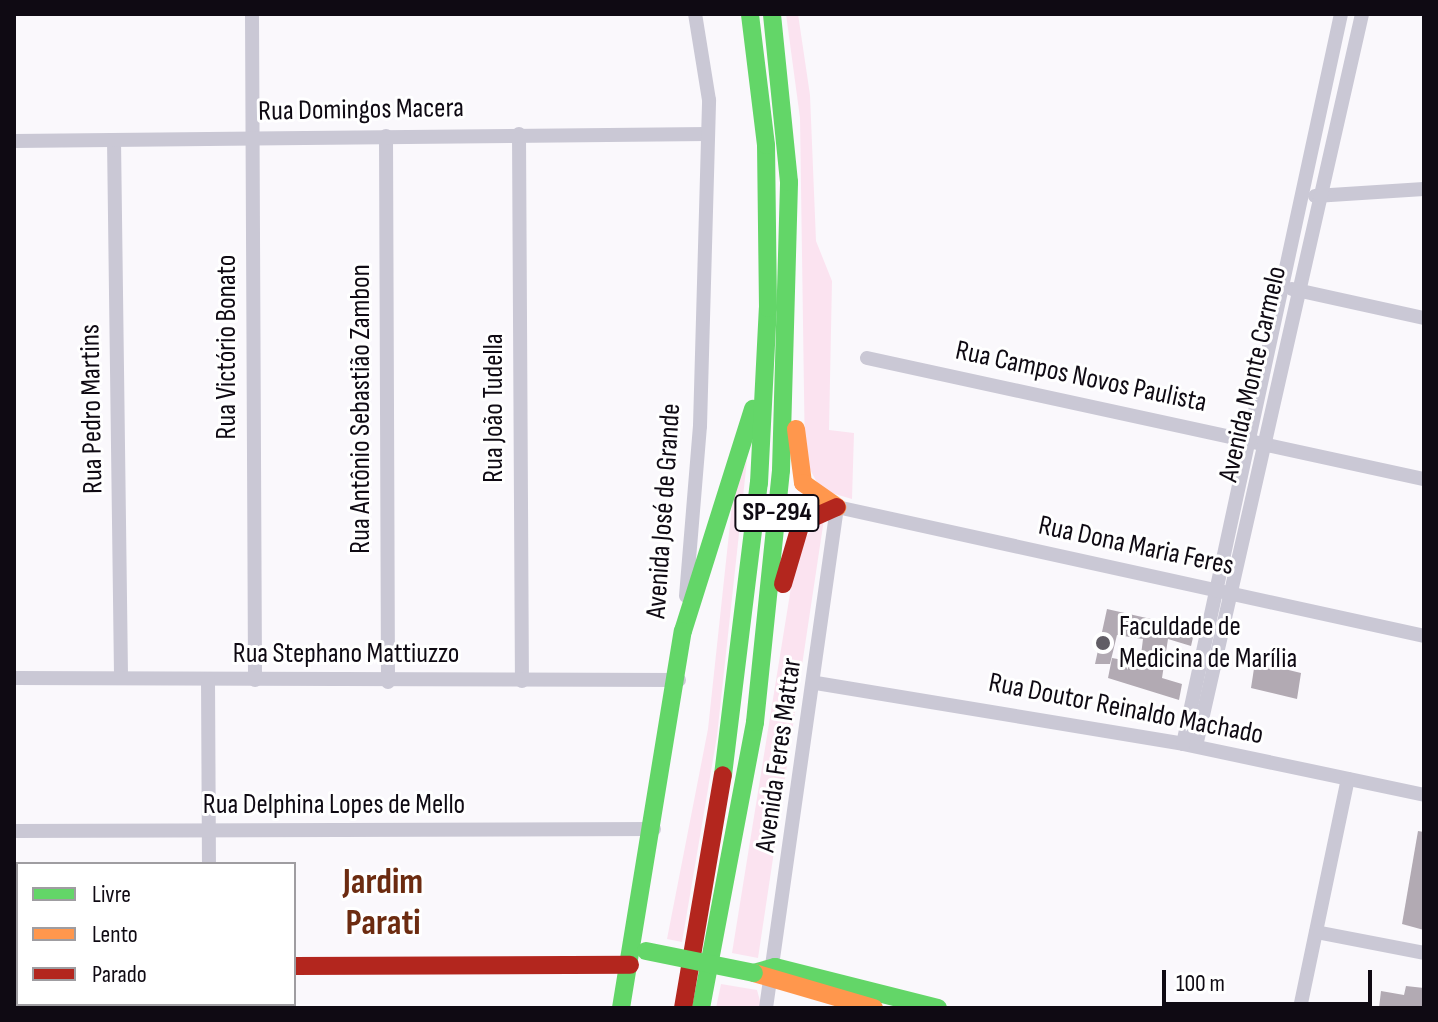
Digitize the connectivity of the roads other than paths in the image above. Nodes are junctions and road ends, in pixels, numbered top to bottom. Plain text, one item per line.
1 (252, 14) edge
2 (695, 14) edge
3 (750, 14) edge
4 (772, 14) edge
5 (1341, 14) edge
6 (1362, 14) edge
7 (519, 134) junction
8 (708, 134) junction
9 (386, 136) junction
10 (252, 137) junction
11 (114, 140) junction
12 (14, 141) edge
13 (1424, 189) edge
14 (1304, 190) junction
15 (1320, 200) junction
16 (1291, 289) junction
17 (768, 308) junction
18 (1424, 318) edge
19 (789, 320) junction
20 (867, 358) dead end
21 (1258, 441) junction
22 (1424, 479) edge
23 (837, 507) junction
24 (1224, 592) junction
25 (683, 631) junction
26 (1424, 636) edge
27 (121, 677) junction
28 (14, 678) edge
29 (208, 679) junction
30 (255, 680) junction
31 (679, 680) junction
32 (522, 681) junction
33 (388, 682) junction
34 (816, 683) junction
35 (759, 695) junction
36 (1190, 745) junction
37 (1348, 779) junction
38 (1424, 795) edge
39 (654, 829) junction
40 (14, 831) edge
41 (209, 833) junction
42 (209, 862) edge
43 (1316, 932) junction
44 (1424, 953) edge
45 (636, 955) junction
46 (296, 966) edge
47 (774, 975) junction
48 (907, 1004) edge
49 (621, 1008) edge
50 (683, 1008) edge
51 (701, 1008) edge
52 (766, 1008) edge
53 (874, 1008) edge
54 (938, 1008) edge
55 (1300, 1008) edge

1 - 10 street, Rua Victório Bonato
2 - 8 street, Avenida José de Grande
3 - 17 main road, SP-294
4 - 19 main road, SP-294
5 - 14 street, Avenida Monte Carmelo
6 - 15 street, Avenida Monte Carmelo
7 - 8 street, Rua Domingos Macera
7 - 9 street, Rua Domingos Macera
7 - 32 street, Rua João Tudella
8 - 25 street, Avenida José de Grande
9 - 10 street, Rua Domingos Macera
9 - 33 street, Rua Antônio Sebastião Zambon
10 - 11 street, Rua Domingos Macera
10 - 30 street, Rua Victório Bonato
11 - 12 street, Rua Domingos Macera
11 - 27 street, Rua Pedro Martins
13 - 15 street
14 - 15 street
14 - 16 street, Avenida Monte Carmelo
15 - 16 street, Avenida Monte Carmelo
16 - 18 street
16 - 21 street, Avenida Monte Carmelo
17 - 25 main road
17 - 50 main road, SP-294
19 - 23 main road
19 - 35 main road, SP-294
20 - 21 street, Rua Campos Novos Paulista
21 - 22 street, Rua Campos Novos Paulista
21 - 24 street, Avenida Monte Carmelo
23 - 24 street, Rua Dona Maria Feres
23 - 34 street, Avenida Feres Mattar
23 - 35 main road
24 - 26 street, Rua Dona Maria Feres
24 - 36 street, Avenida Monte Carmelo
25 - 31 main road, Avenida José de Grande
27 - 28 street, Rua Stephano Mattiuzzo
27 - 29 street, Rua Stephano Mattiuzzo
29 - 30 street, Rua Stephano Mattiuzzo
29 - 41 street
30 - 33 street, Rua Stephano Mattiuzzo
31 - 32 street, Rua Stephano Mattiuzzo
31 - 39 main road, Avenida José de Grande
32 - 33 street, Rua Stephano Mattiuzzo
34 - 36 street, Rua Doutor Reinaldo Machado
34 - 47 street, Avenida Feres Mattar
35 - 51 main road, SP-294
36 - 37 street, Rua Doutor Reinaldo Machado
37 - 38 street, Rua Doutor Reinaldo Machado
37 - 43 street
39 - 41 street, Rua Delphina Lopes de Mello
39 - 45 main road, Avenida José de Grande
40 - 41 street, Rua Delphina Lopes de Mello
41 - 42 street
43 - 44 street
43 - 55 street
45 - 46 main road
45 - 47 main road, bridge
45 - 49 main road, Avenida José de Grande
47 - 48 main road
47 - 52 street, Avenida Feres Mattar
47 - 53 main road
48 - 54 main road

